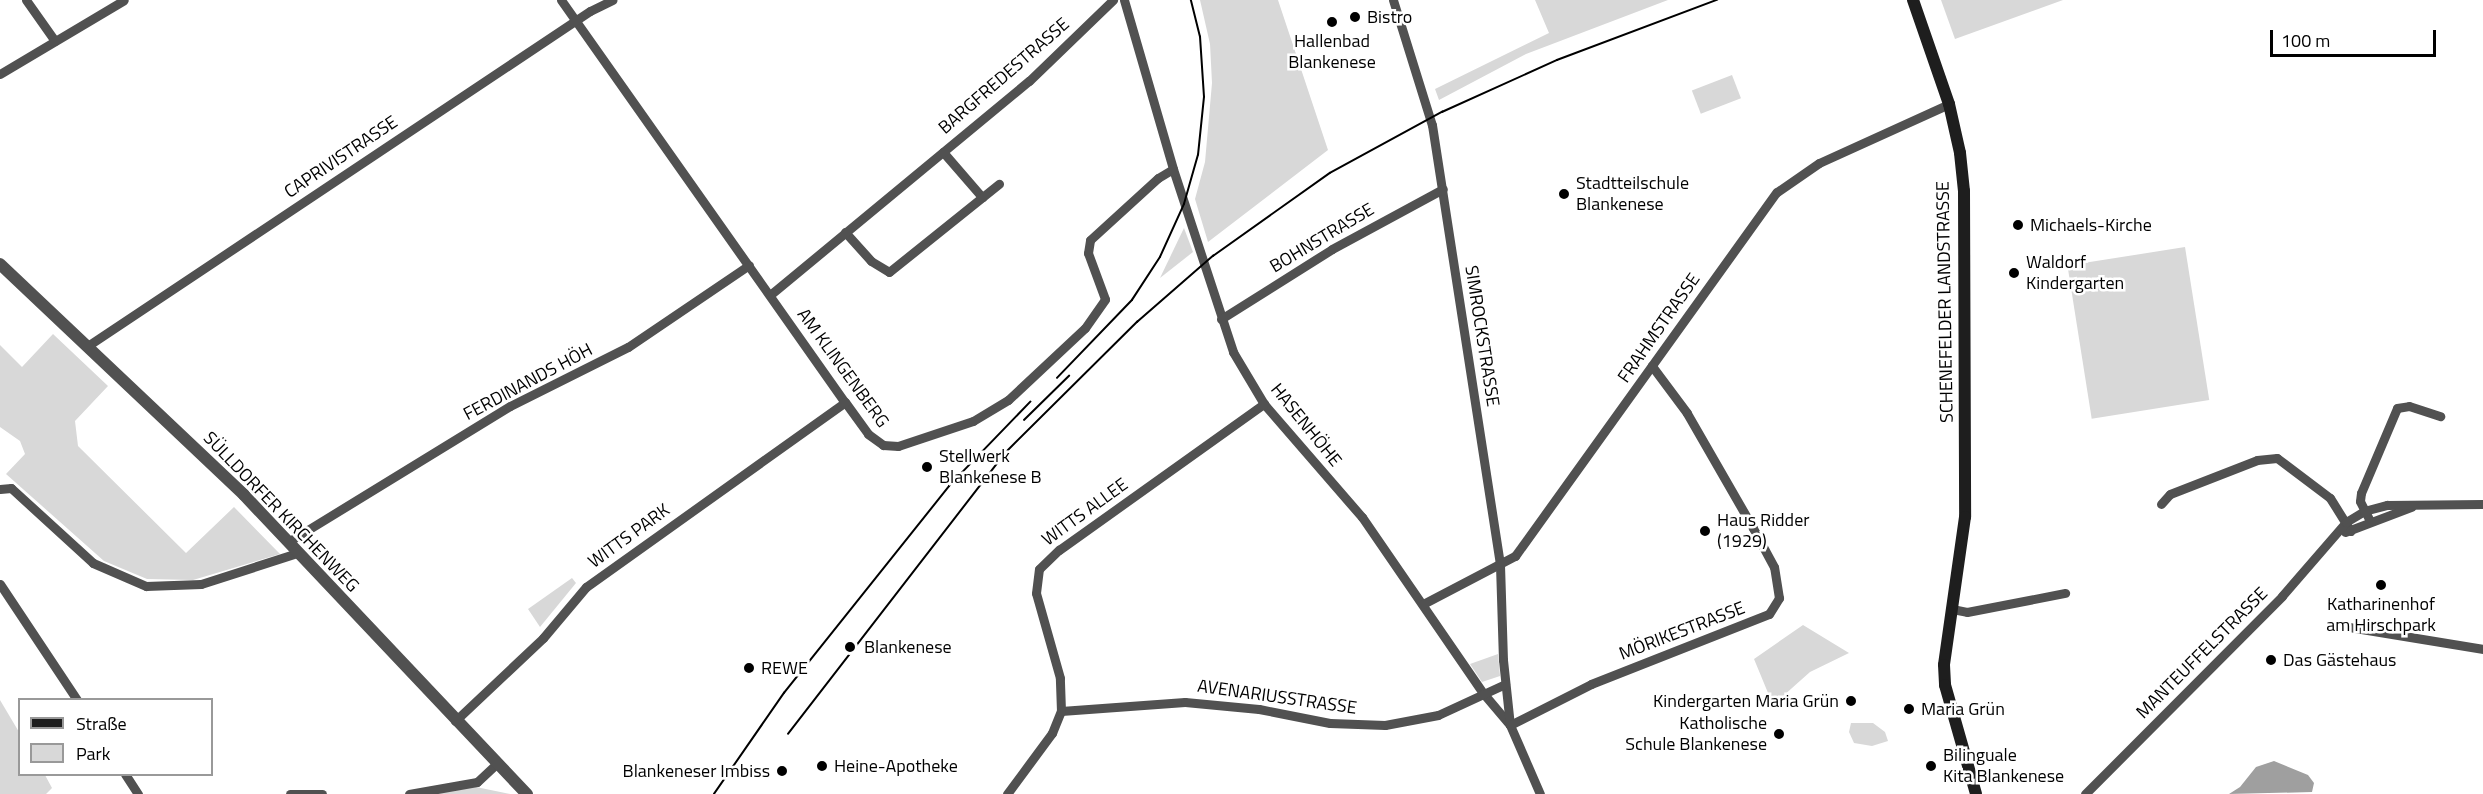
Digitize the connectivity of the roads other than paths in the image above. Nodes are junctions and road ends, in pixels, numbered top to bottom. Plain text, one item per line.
1 (26, 0) edge
2 (124, 0) edge
3 (561, 0) edge
4 (613, 0) edge
5 (1113, 0) edge
6 (1124, 0) edge
7 (1393, 0) edge
8 (1913, 0) edge
9 (574, 21) junction
10 (54, 41) junction
11 (0, 74) edge
12 (1949, 104) junction
13 (943, 152) junction
14 (1173, 169) junction
15 (999, 184) dead end
16 (1443, 189) junction
17 (982, 197) junction
18 (845, 232) junction
19 (0, 264) edge
20 (749, 266) junction
21 (770, 295) junction
22 (1221, 319) junction
23 (89, 345) junction
24 (1652, 366) junction
25 (845, 402) junction
26 (1264, 404) junction
27 (2440, 416) dead end
28 (0, 489) edge
29 (2161, 504) dead end
30 (2483, 504) edge
31 (2411, 507) junction
32 (2364, 511) junction
33 (2370, 521) junction
34 (2348, 527) junction
35 (288, 542) junction
36 (297, 553) junction
37 (1500, 565) junction
38 (0, 584) edge
39 (2065, 593) dead end
40 (1423, 604) junction
41 (1952, 609) junction
42 (2349, 627) dead end
43 (2483, 649) edge
44 (1505, 684) junction
45 (1484, 693) junction
46 (76, 698) edge
47 (1061, 711) junction
48 (455, 721) junction
49 (1510, 725) junction
50 (496, 764) junction
51 (126, 776) edge
52 (138, 794) edge
53 (290, 794) edge
54 (322, 794) edge
55 (409, 794) edge
56 (527, 794) edge
57 (1007, 794) edge
58 (1540, 794) edge
59 (1976, 794) edge
60 (2085, 794) edge

1 - 10 street
2 - 10 street
3 - 9 street, AM KLINGENBERG
4 - 9 street, CAPRIVISTRASSE
5 - 13 street, BARGFREDESTRASSE
6 - 14 street, HASENHÖHE
7 - 16 street, SIMROCKSTRASSE
8 - 12 main road, SCHENEFELDER LANDSTRASSE
9 - 20 street, AM KLINGENBERG
9 - 23 street, CAPRIVISTRASSE
10 - 11 street
12 - 24 street, FRAHMSTRASSE
12 - 41 main road, SCHENEFELDER LANDSTRASSE
13 - 17 street, BARGFREDESTRASSE
13 - 18 street, BARGFREDESTRASSE
14 - 22 street, HASENHÖHE
14 - 25 street, AM KLINGENBERG
15 - 17 street
16 - 22 street, BOHNSTRASSE
16 - 37 street, SIMROCKSTRASSE
17 - 18 street
18 - 21 street, BARGFREDESTRASSE
19 - 23 street, SÜLLDORFER KIRCHENWEG
20 - 21 street, AM KLINGENBERG
20 - 35 street, FERDINANDS HÖH
21 - 25 street, AM KLINGENBERG
22 - 26 street, HASENHÖHE
23 - 35 street, SÜLLDORFER KIRCHENWEG
24 - 37 street, FRAHMSTRASSE
24 - 49 street, MÖRIKESTRASSE
25 - 48 street, WITTS PARK
26 - 40 street, HASENHÖHE
26 - 47 street, WITTS ALLEE
27 - 32 street
28 - 36 street
29 - 34 street
30 - 31 street, MANTEUFFELSTRASSE
31 - 32 street, MANTEUFFELSTRASSE
31 - 33 street, MANTEUFFELSTRASSE
32 - 33 street
32 - 34 street, MANTEUFFELSTRASSE
33 - 34 street, MANTEUFFELSTRASSE
34 - 60 street, MANTEUFFELSTRASSE
35 - 36 street, SÜLLDORFER KIRCHENWEG
36 - 48 street, SÜLLDORFER KIRCHENWEG
37 - 40 street, FRAHMSTRASSE
37 - 44 street, SIMROCKSTRASSE
38 - 46 street
39 - 41 street
40 - 45 street, HASENHÖHE
41 - 59 main road, SCHENEFELDER LANDSTRASSE
42 - 43 street
44 - 45 street
44 - 49 street, SIMROCKSTRASSE
45 - 47 street, AVENARIUSSTRASSE
45 - 49 street, HASENHÖHE
47 - 57 street, WITTS ALLEE
48 - 50 street, SÜLLDORFER KIRCHENWEG
49 - 58 street, HASENHÖHE
50 - 55 street
50 - 56 street, SÜLLDORFER KIRCHENWEG
51 - 52 street
53 - 54 street

